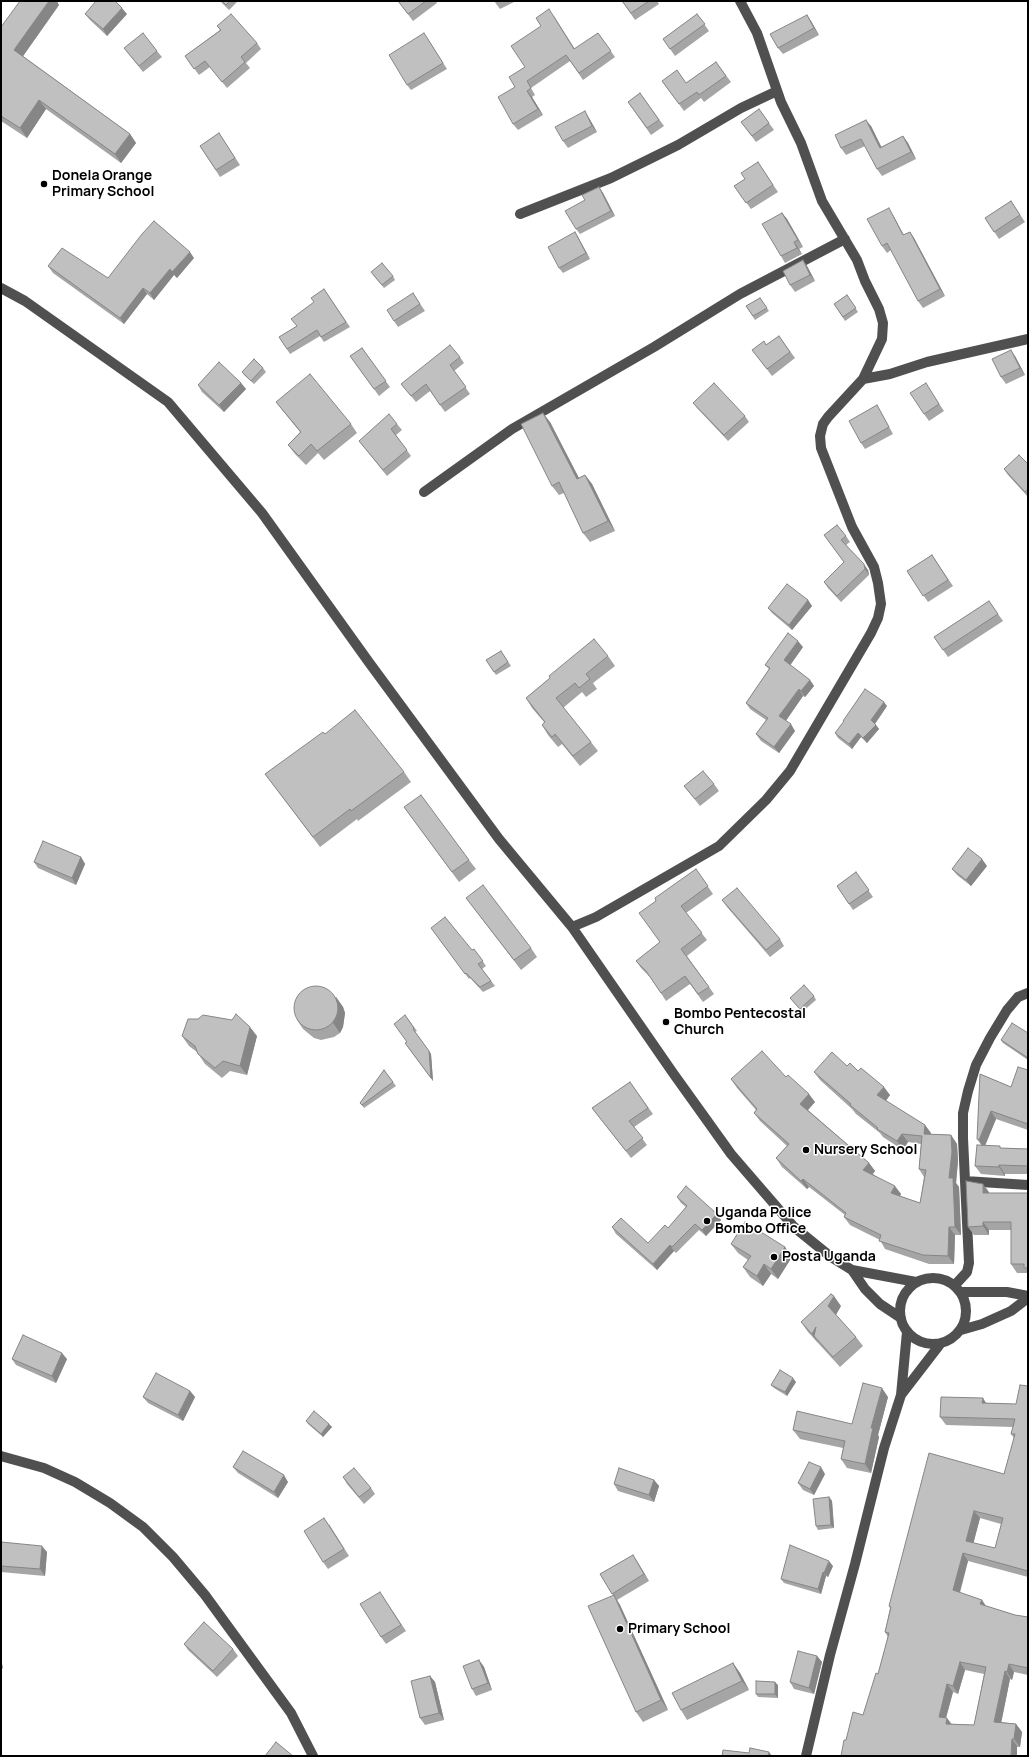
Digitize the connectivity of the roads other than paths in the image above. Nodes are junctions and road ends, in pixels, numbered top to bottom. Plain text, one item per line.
1 (740, 1) edge
2 (777, 91) junction
3 (520, 214) dead end
4 (845, 240) junction
5 (1, 288) edge
6 (1028, 339) edge
7 (863, 379) junction
8 (424, 492) dead end
9 (572, 927) junction
10 (1028, 993) edge
11 (965, 1181) junction
12 (1028, 1185) edge
13 (852, 1270) junction
14 (916, 1282) junction
15 (959, 1289) junction
16 (1028, 1297) edge
17 (901, 1318) junction
18 (961, 1330) junction
19 (907, 1332) junction
20 (941, 1343) junction
21 (901, 1395) junction
22 (1, 1456) edge
23 (313, 1756) edge
24 (806, 1756) edge

1 - 2 street
2 - 3 street
2 - 4 street
4 - 7 street
4 - 8 street
5 - 9 street
6 - 7 street
7 - 9 street
9 - 13 street
10 - 11 street
11 - 12 street
11 - 15 street
13 - 14 street
13 - 17 street
14 - 15 street
14 - 17 street
15 - 16 street
15 - 18 street
16 - 18 street
17 - 19 street
18 - 20 street
19 - 20 street
19 - 21 street
20 - 21 street
21 - 24 street
22 - 23 street

